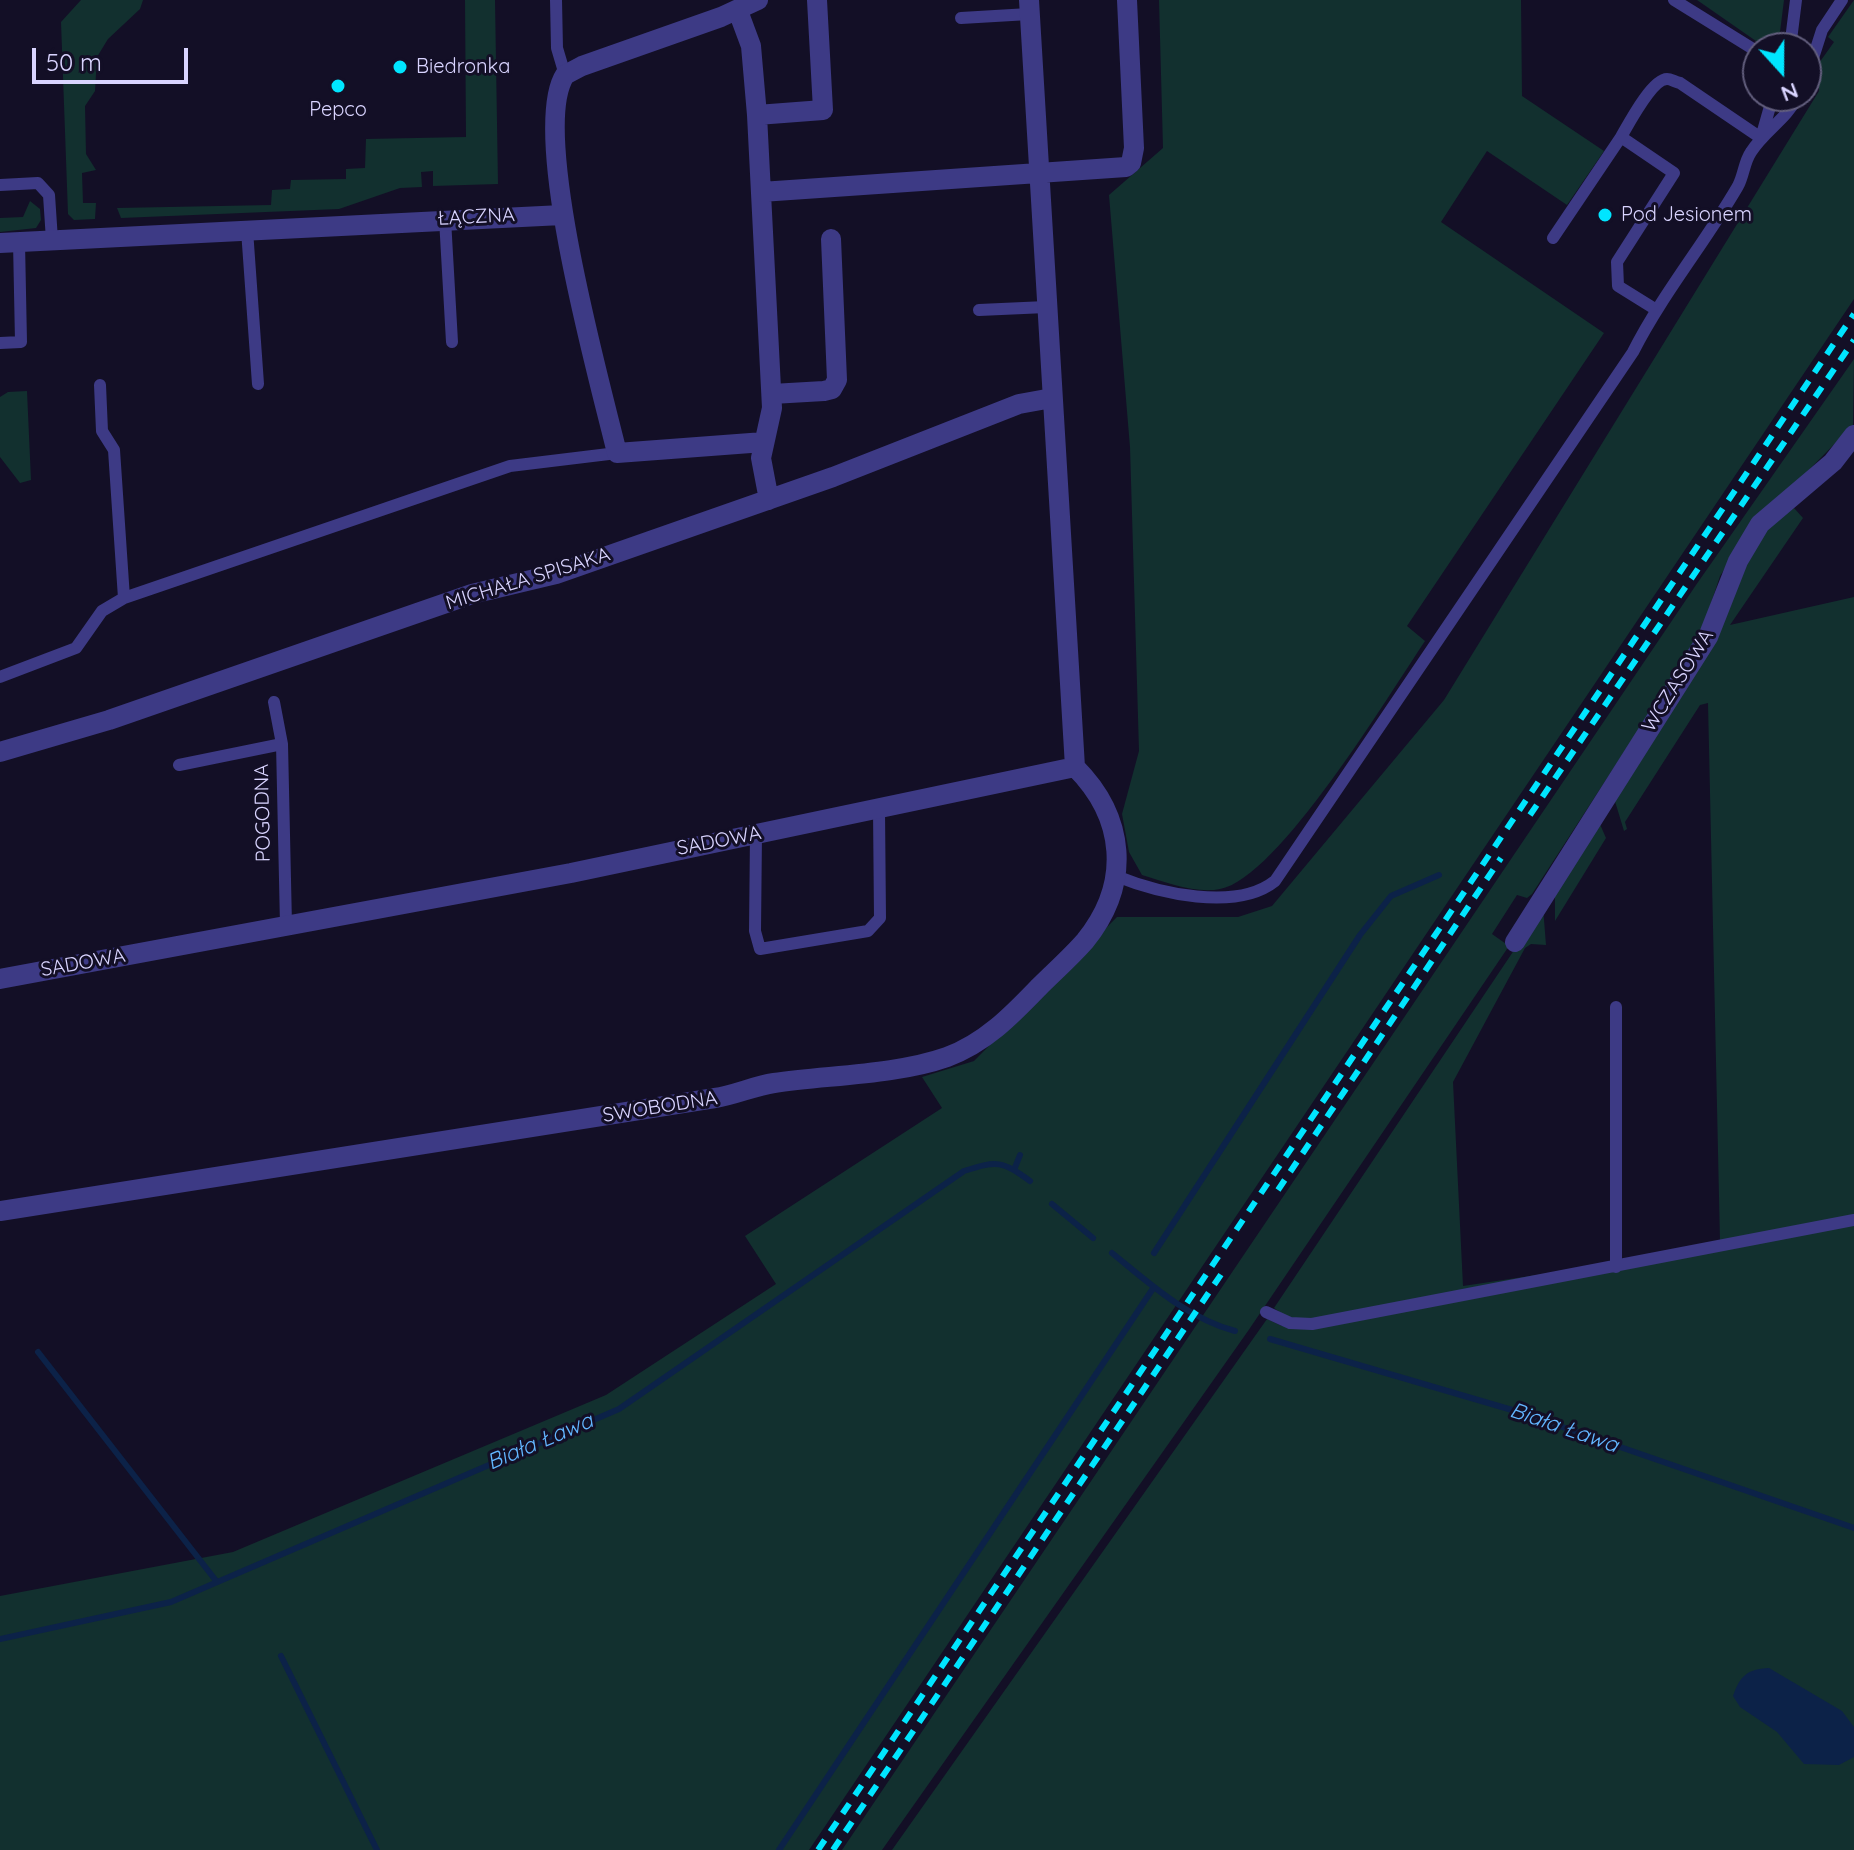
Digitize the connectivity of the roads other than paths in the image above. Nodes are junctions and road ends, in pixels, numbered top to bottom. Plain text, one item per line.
1 (556, 0) edge
2 (758, 0) edge
3 (817, 0) edge
4 (1127, 0) edge
5 (1674, 0) edge
6 (1796, 0) edge
7 (1842, 0) edge
8 (1029, 7) edge
9 (738, 11) junction
10 (961, 18) dead end
11 (1792, 32) edge
12 (1821, 32) edge
13 (1742, 42) edge
14 (565, 75) junction
15 (1768, 112) edge
16 (1787, 112) edge
17 (757, 115) junction
18 (1621, 137) junction
19 (1761, 138) junction
20 (1038, 176) junction
21 (0, 185) edge
22 (761, 192) junction
23 (562, 215) junction
24 (445, 219) junction
25 (247, 230) junction
26 (1553, 238) dead end
27 (831, 239) dead end
28 (52, 240) junction
29 (10, 242) edge
30 (1046, 307) junction
31 (1655, 309) junction
32 (979, 310) dead end
33 (452, 342) dead end
34 (0, 343) edge
35 (258, 384) dead end
36 (100, 385) dead end
37 (772, 394) junction
38 (1052, 398) junction
39 (1854, 435) edge
40 (764, 442) junction
41 (617, 453) junction
42 (769, 500) junction
43 (124, 598) junction
44 (0, 677) edge
45 (274, 702) dead end
46 (282, 744) junction
47 (0, 752) edge
48 (179, 765) dead end
49 (1075, 767) junction
50 (879, 810) junction
51 (756, 834) junction
52 (1116, 876) junction
53 (286, 925) junction
54 (1515, 942) dead end
55 (0, 979) edge
56 (1616, 1007) dead end
57 (0, 1211) edge
58 (1854, 1220) edge
59 (1616, 1267) junction
60 (1266, 1312) dead end

1 - 14 lane
2 - 9 street
3 - 17 street
4 - 20 street
5 - 13 lane
6 - 11 lane
7 - 12 lane
8 - 10 lane
8 - 20 street
9 - 14 street
9 - 17 street
14 - 23 street
15 - 19 lane
16 - 19 lane
17 - 22 street
18 - 19 lane
18 - 26 lane
18 - 31 lane
19 - 31 lane
20 - 22 street
20 - 30 street
21 - 28 lane
22 - 37 street
23 - 24 street, ŁĄCZNA
23 - 41 street
24 - 25 street, ŁĄCZNA
24 - 33 lane
25 - 28 street, ŁĄCZNA
25 - 35 lane
27 - 37 street
28 - 29 street, ŁĄCZNA
29 - 34 lane
30 - 32 lane
30 - 38 street
31 - 52 lane
36 - 43 lane
37 - 40 street
38 - 42 street, MICHAŁA SPISAKA
38 - 49 street
39 - 54 street, WCZASOWA
40 - 41 street
40 - 42 street
41 - 43 lane
42 - 47 street, MICHAŁA SPISAKA
43 - 44 lane
45 - 46 lane, POGODNA
46 - 48 lane
46 - 53 lane, POGODNA
49 - 50 street, SADOWA
49 - 52 street, SWOBODNA
50 - 51 street, SADOWA
50 - 51 lane
51 - 53 street, SADOWA
52 - 57 street, SWOBODNA
53 - 55 street, SADOWA
56 - 59 lane
58 - 59 lane
59 - 60 lane

